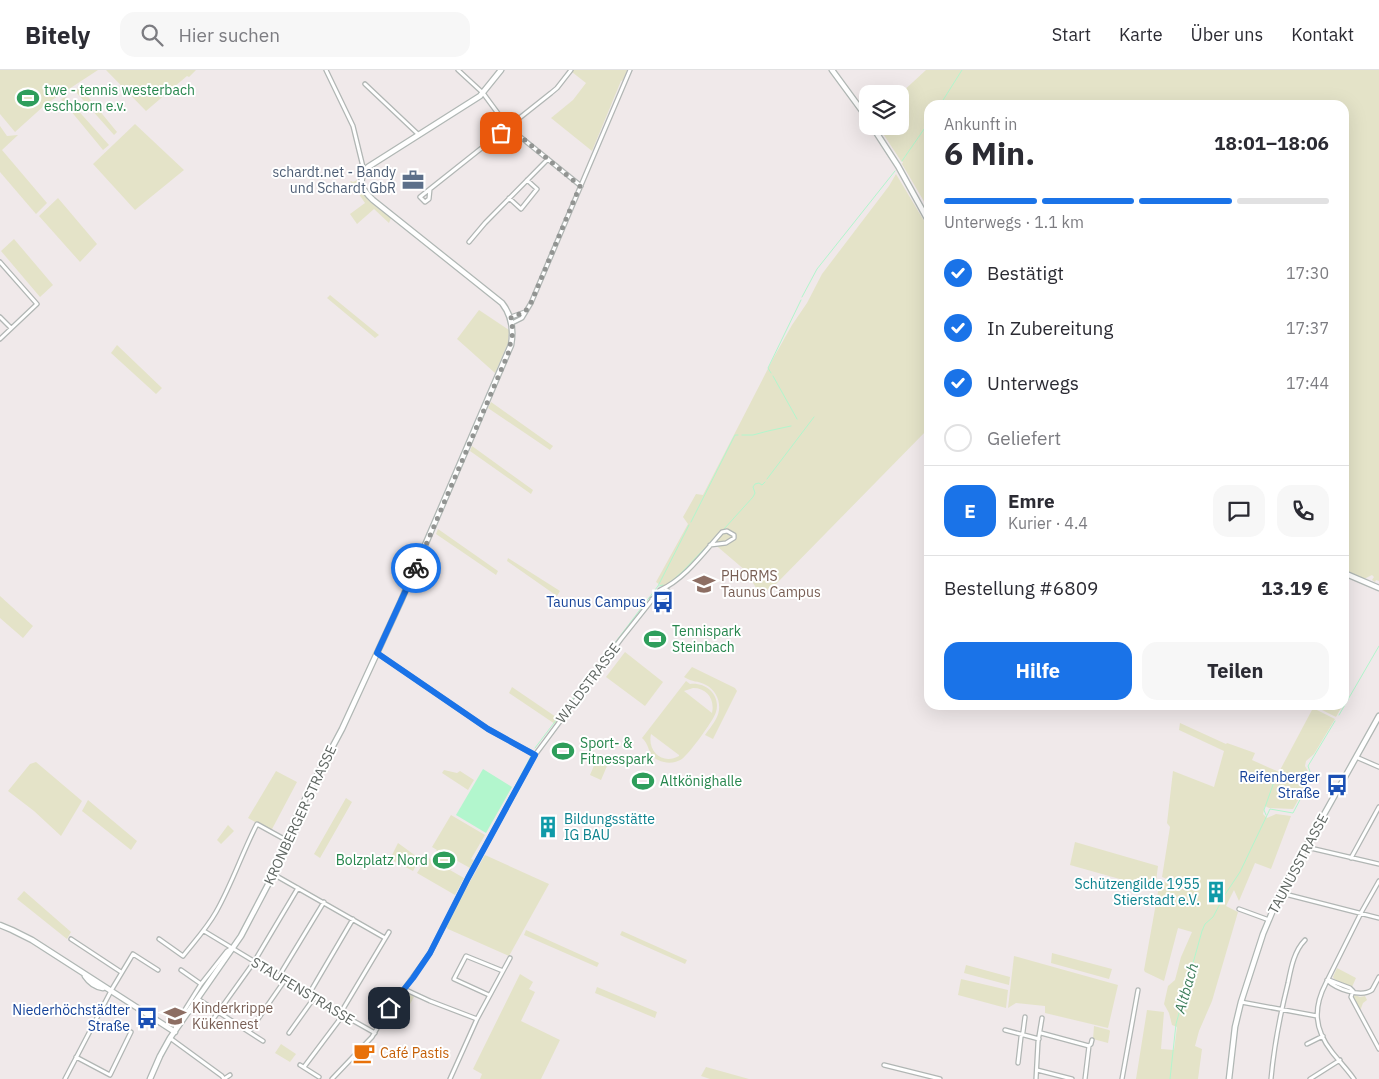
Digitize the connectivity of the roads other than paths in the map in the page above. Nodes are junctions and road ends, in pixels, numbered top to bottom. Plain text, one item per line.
1 (326, 70) edge
2 (458, 70) edge
3 (501, 70) edge
4 (571, 70) edge
5 (630, 70) edge
6 (832, 70) edge
7 (365, 84) dead end
8 (483, 93) junction
9 (859, 107) edge
10 (508, 126) junction
11 (419, 134) junction
12 (878, 135) edge
13 (548, 159) junction
14 (364, 171) junction
15 (527, 180) junction
16 (580, 186) junction
17 (430, 189) dead end
18 (509, 198) junction
19 (924, 213) edge
20 (469, 242) dead end
21 (0, 262) edge
22 (0, 317) edge
23 (511, 320) junction
24 (11, 328) junction
25 (0, 339) edge
26 (710, 546) junction
27 (1349, 575) edge
28 (665, 588) junction
29 (1379, 588) edge
30 (652, 599) junction
31 (377, 653) junction
32 (1379, 716) edge
33 (535, 755) junction
34 (1356, 757) junction
35 (1379, 766) edge
36 (1379, 807) edge
37 (286, 840) junction
38 (1306, 846) junction
39 (1351, 858) junction
40 (1379, 864) edge
41 (273, 874) junction
42 (1379, 881) edge
43 (298, 888) junction
44 (1280, 893) junction
45 (324, 902) junction
46 (1239, 909) dead end
47 (1361, 914) junction
48 (1379, 918) edge
49 (354, 920) junction
50 (1269, 920) junction
51 (0, 925) edge
52 (204, 930) junction
53 (389, 932) dead end
54 (385, 938) junction
55 (71, 939) dead end
56 (159, 939) dead end
57 (1304, 940) dead end
58 (233, 948) junction
59 (510, 958) dead end
60 (254, 962) junction
61 (158, 970) dead end
62 (181, 970) dead end
63 (503, 971) junction
64 (121, 972) junction
65 (279, 976) junction
66 (1379, 977) edge
67 (285, 980) junction
68 (1327, 980) junction
69 (201, 984) junction
70 (1378, 984) edge
71 (404, 989) junction
72 (109, 990) junction
73 (1138, 990) dead end
74 (1353, 991) junction
75 (309, 994) junction
76 (489, 995) junction
77 (314, 998) junction
78 (198, 999) junction
79 (1241, 1002) junction
80 (1281, 1010) junction
81 (218, 1012) junction
82 (342, 1015) junction
83 (1317, 1016) junction
84 (1025, 1018) dead end
85 (1042, 1018) dead end
86 (477, 1019) junction
87 (209, 1025) dead end
88 (1005, 1030) dead end
89 (131, 1032) dead end
90 (175, 1032) junction
91 (249, 1032) junction
92 (289, 1033) dead end
93 (375, 1033) junction
94 (1022, 1034) junction
95 (1040, 1034) junction
96 (1323, 1036) junction
97 (170, 1038) junction
98 (1039, 1039) junction
99 (1092, 1040) dead end
100 (263, 1041) dead end
101 (1307, 1044) dead end
102 (1088, 1046) junction
103 (1379, 1049) edge
104 (76, 1057) junction
105 (1340, 1060) junction
106 (1018, 1064) dead end
107 (300, 1065) dead end
108 (884, 1065) dead end
109 (304, 1068) junction
110 (1037, 1070) junction
111 (230, 1075) dead end
112 (319, 1077) dead end
113 (65, 1079) edge
114 (150, 1079) edge
115 (224, 1079) edge
116 (332, 1079) edge
117 (450, 1079) edge
118 (940, 1079) edge
119 (1036, 1079) edge
120 (1072, 1079) edge
121 (1085, 1079) edge
122 (1122, 1079) edge
123 (1229, 1079) edge
124 (1270, 1079) edge
125 (1310, 1079) edge
126 (1354, 1079) edge

1 - 14 street
2 - 8 street
3 - 8 street
4 - 10 street
5 - 16 street
6 - 9 street
7 - 11 street
8 - 10 street
8 - 11 street
10 - 13 street
10 - 17 street
11 - 14 street
12 - 19 street
13 - 15 street
13 - 16 street
14 - 23 street
15 - 18 street
15 - 18 street
16 - 23 street
18 - 20 street
21 - 24 street
22 - 24 street
23 - 31 street, KRONBERGER STRASSE
24 - 25 street
26 - 26 street, WALDSTRASSE
26 - 28 street, WALDSTRASSE
27 - 29 street
28 - 30 street, WALDSTRASSE
28 - 30 street, WALDSTRASSE
30 - 33 street, WALDSTRASSE
31 - 33 street
31 - 37 street, KRONBERGER STRASSE
32 - 34 street, TAUNUSSTRASSE
33 - 71 street, WALDSTRASSE
34 - 35 street
34 - 38 street, TAUNUSSTRASSE
36 - 39 street
37 - 41 street, KRONBERGER STRASSE
37 - 52 street
38 - 39 street
38 - 44 street, TAUNUSSTRASSE
39 - 40 street
41 - 43 street
41 - 58 street, KRONBERGER STRASSE
42 - 47 street
43 - 45 street
43 - 60 street
44 - 47 street
44 - 50 street, TAUNUSSTRASSE
45 - 49 street
45 - 65 street
46 - 50 street
47 - 48 street
47 - 68 street
49 - 54 street
49 - 75 street
50 - 79 street, TAUNUSSTRASSE
51 - 72 street
52 - 56 street
52 - 58 street
53 - 54 street
54 - 82 street
55 - 64 street
57 - 80 street
58 - 60 street, STAUFENSTRASSE
58 - 69 street, KRONBERGER STRASSE
58 - 78 street, KRONBERGER STRASSE
59 - 63 street
60 - 65 street, STAUFENSTRASSE
60 - 81 street
61 - 64 street
62 - 69 street
63 - 76 street
63 - 76 street
64 - 72 street
65 - 67 street, STAUFENSTRASSE
66 - 70 street
67 - 75 street, STAUFENSTRASSE
67 - 91 street
68 - 74 street
68 - 83 street
69 - 90 street, KRONBERGER STRASSE
70 - 74 street
71 - 86 street
71 - 93 street, WALDSTRASSE
72 - 90 street
72 - 104 street
73 - 122 street
74 - 103 street
75 - 77 street, STAUFENSTRASSE
76 - 86 street
77 - 82 street, STAUFENSTRASSE
77 - 92 street
78 - 81 street
78 - 90 street, KRONBERGER STRASSE
79 - 80 street
79 - 123 street, TAUNUSSTRASSE
80 - 83 street
80 - 124 street
81 - 87 street
81 - 91 street
82 - 93 street, STAUFENSTRASSE
82 - 109 street
83 - 96 street
84 - 94 street
85 - 95 street
86 - 117 street
88 - 94 street
89 - 104 street
90 - 97 street
91 - 100 street
93 - 116 street, WALDSTRASSE
94 - 98 street
94 - 106 street
95 - 98 street
95 - 102 street
96 - 101 street
96 - 105 street
97 - 114 street
97 - 115 street
98 - 110 street
99 - 102 street
102 - 121 street
104 - 113 street
105 - 125 street
105 - 126 street
107 - 109 street
108 - 118 street
109 - 112 street
110 - 119 street
110 - 120 street
111 - 115 street

